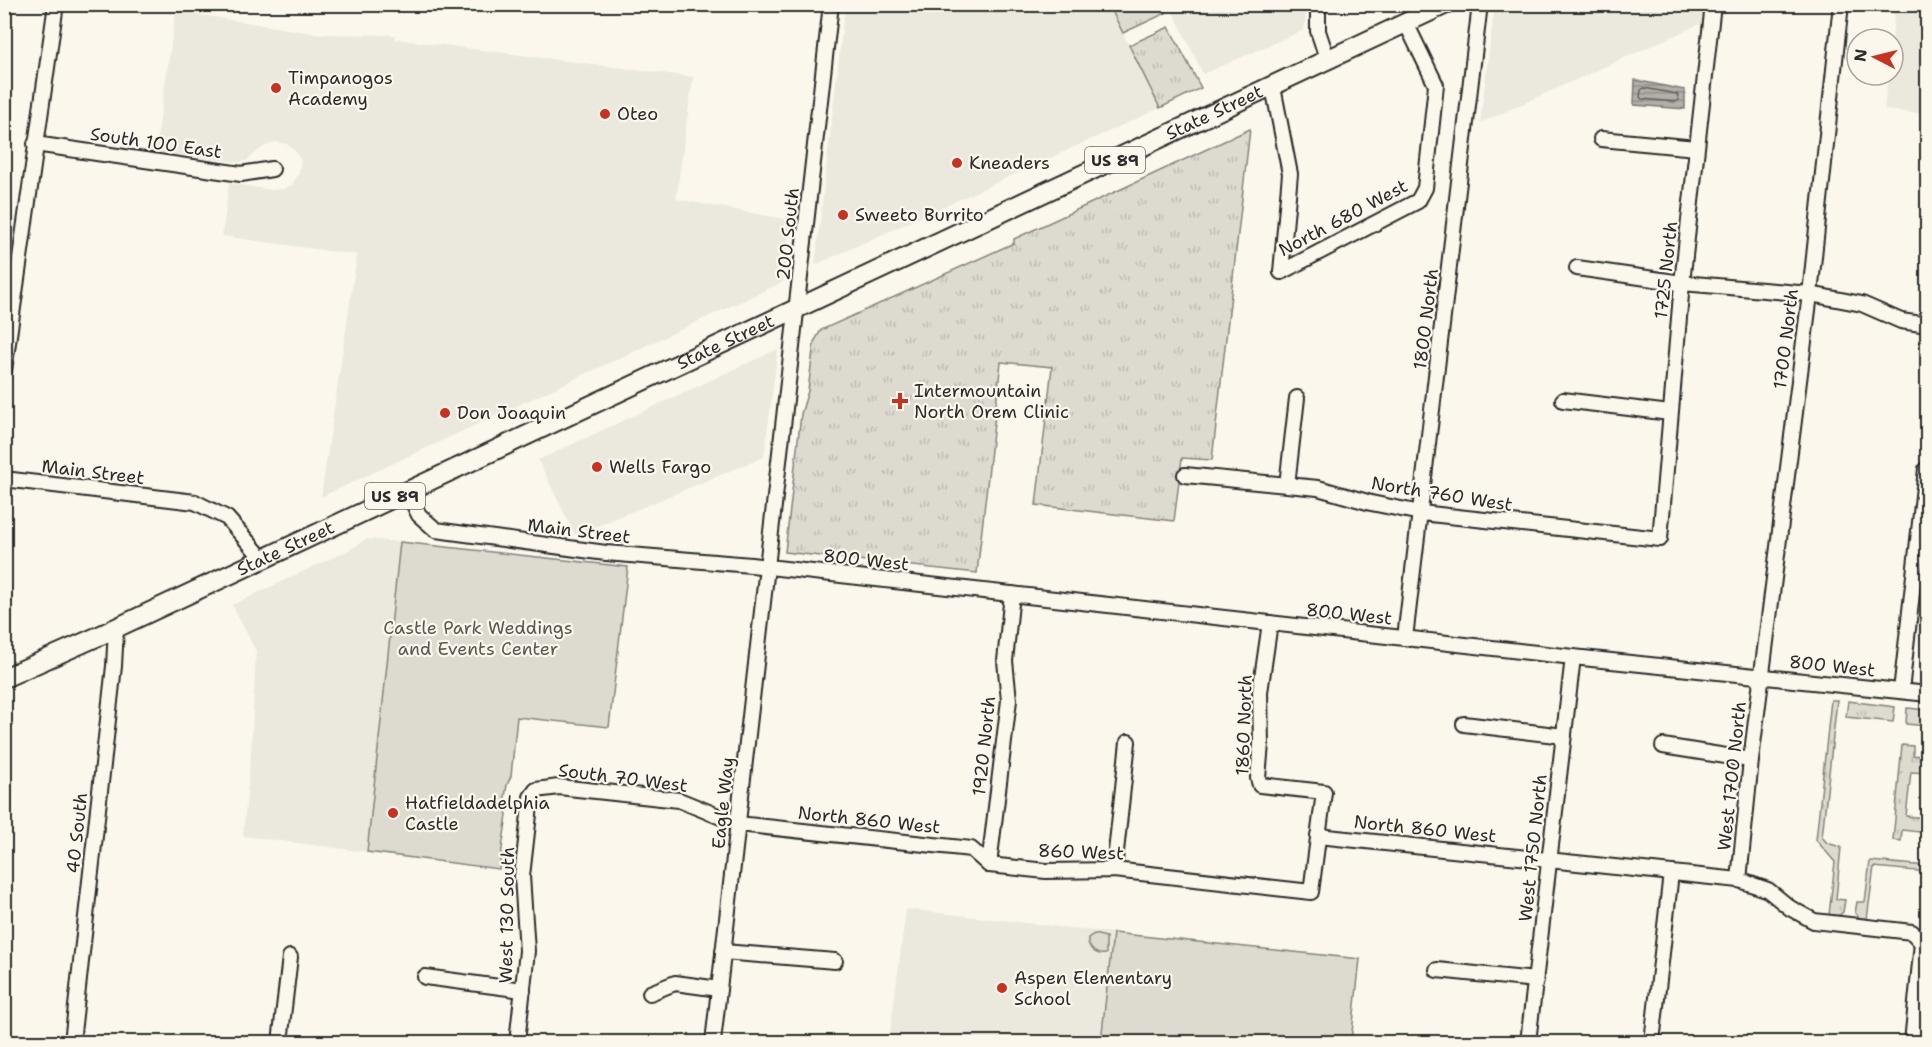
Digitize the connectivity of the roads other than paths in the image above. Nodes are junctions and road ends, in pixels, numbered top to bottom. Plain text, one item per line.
1 (56, 4) edge
2 (831, 4) edge
3 (1318, 4) edge
4 (1446, 4) edge
5 (1480, 4) edge
6 (1713, 4) edge
7 (1841, 4) edge
8 (1406, 23) junction
9 (1328, 61) junction
10 (1273, 87) junction
11 (1602, 139) dead end
12 (35, 144) junction
13 (1696, 148) junction
14 (272, 169) dead end
15 (1577, 268) dead end
16 (1682, 283) junction
17 (1810, 294) junction
18 (797, 309) junction
19 (1928, 325) edge
20 (4, 371) edge
21 (1297, 398) dead end
22 (1563, 400) dead end
23 (1670, 413) junction
24 (785, 414) joint
25 (1926, 469) edge
26 (1185, 475) dead end
27 (4, 479) edge
28 (1287, 485) junction
29 (407, 491) junction
30 (1421, 513) junction
31 (1660, 539) joint
32 (262, 559) junction
33 (767, 567) junction
34 (1012, 594) junction
35 (1270, 623) junction
36 (116, 628) junction
37 (1405, 638) junction
38 (1573, 657) junction
39 (1762, 677) junction
40 (4, 678) edge
41 (1901, 691) junction
42 (1928, 694) edge
43 (1464, 724) dead end
44 (1564, 736) junction
45 (1128, 742) dead end
46 (1663, 746) dead end
47 (1751, 760) junction
48 (536, 790) joint
49 (738, 824) junction
50 (1318, 836) junction
51 (1550, 861) junction
52 (989, 865) junction
53 (1114, 870) junction
54 (1671, 873) junction
55 (1739, 879) junction
56 (1253, 886) joint
57 (723, 952) junction
58 (290, 957) dead end
59 (835, 961) dead end
60 (1437, 970) dead end
61 (425, 977) dead end
62 (1536, 980) junction
63 (719, 988) junction
64 (524, 990) junction
65 (650, 993) dead end
66 (72, 1042) edge
67 (280, 1042) edge
68 (517, 1042) edge
69 (713, 1042) edge
70 (1528, 1042) edge
71 (1652, 1042) edge
72 (1912, 1042) edge

1 - 12 street
2 - 18 street, 200 South
3 - 9 street
4 - 8 main road, State Street / US 89
5 - 30 street, 1800 North
6 - 13 street, 1725 North
7 - 17 street, 1700 North
8 - 9 main road, State Street / US 89
8 - 10 street, North 680 West
9 - 10 main road, State Street / US 89
10 - 18 main road, State Street / US 89
11 - 13 street
12 - 14 street, South 100 East
12 - 20 street
13 - 16 street, 1725 North
15 - 16 street
16 - 17 street
16 - 23 street, 1725 North
17 - 19 street
17 - 39 street, 1700 North
18 - 24 street, 200 South
18 - 29 main road, State Street / US 89
21 - 28 street
22 - 23 street
23 - 31 street, 1725 North
24 - 33 street, Eagle Way
25 - 41 street
26 - 28 street, North 760 West
27 - 32 street, Main Street
28 - 30 street, North 760 West
29 - 32 main road, State Street / US 89
29 - 33 street, Main Street
30 - 31 street, North 760 West
30 - 37 street, 1800 North
32 - 36 main road, State Street / US 89
33 - 34 street, 800 West
33 - 49 street, Eagle Way
34 - 35 street, 800 West
34 - 52 street, 1920 North
35 - 37 street, 800 West
35 - 50 street, 1860 North
36 - 40 main road, State Street / US 89
36 - 66 street, 40 South
37 - 38 street, 800 West
38 - 39 street, 800 West
38 - 44 street, West 1750 North
39 - 41 street, 800 West
39 - 47 street, West 1700 North
41 - 42 street, 800 West
43 - 44 street
44 - 51 street, West 1750 North
45 - 53 street
46 - 47 street
47 - 55 street, West 1700 North
48 - 49 street, South 70 West
48 - 64 street, West 130 South
49 - 52 street, North 860 West
49 - 57 street, Eagle Way
50 - 51 street, North 860 West
50 - 56 street, 1860 North
51 - 54 street, North 860 West
51 - 62 street, West 1750 North
52 - 53 street, 860 West
53 - 56 street, 860 West
54 - 55 street, North 860 West
54 - 71 street
55 - 72 street, North 860 West
57 - 59 street
57 - 63 street, Eagle Way
58 - 67 street
60 - 62 street
61 - 64 street
62 - 70 street, West 1750 North
63 - 65 street
63 - 69 street, Eagle Way
64 - 68 street, West 130 South

